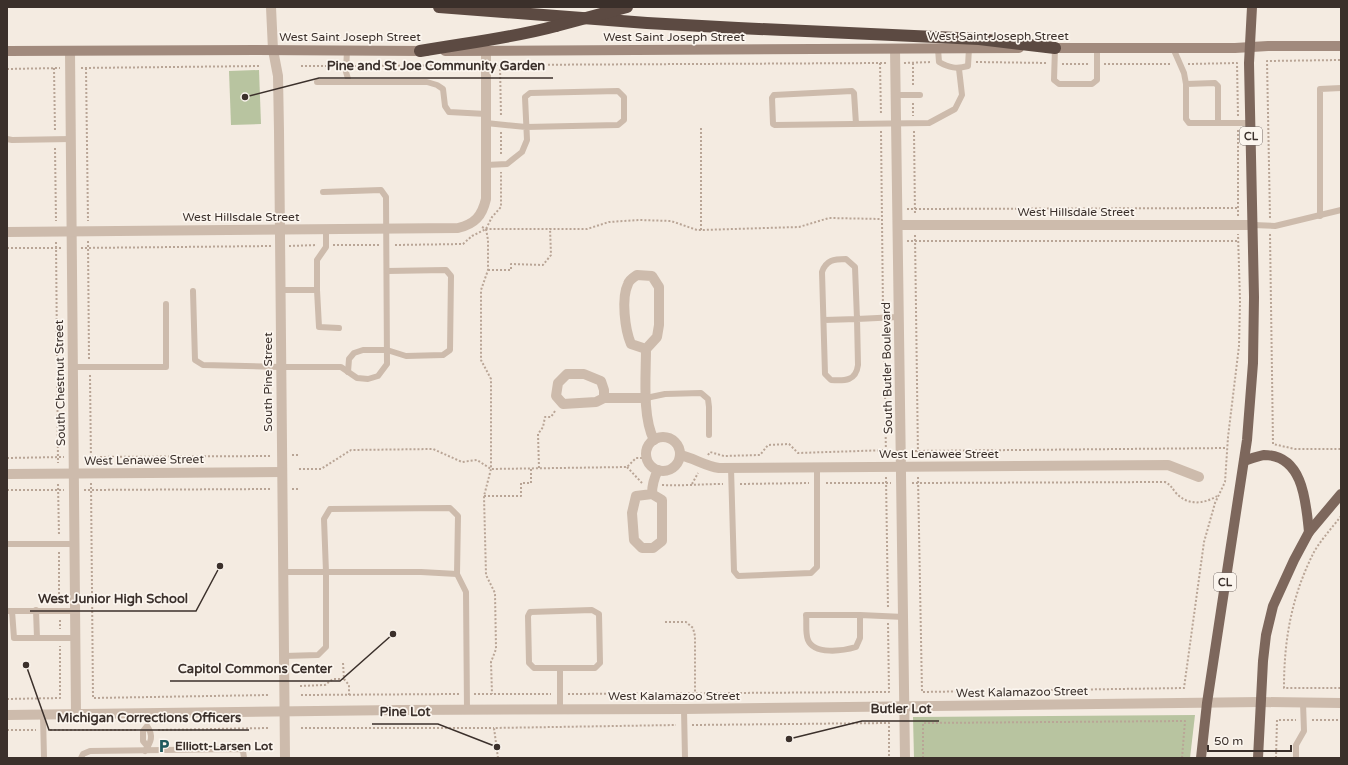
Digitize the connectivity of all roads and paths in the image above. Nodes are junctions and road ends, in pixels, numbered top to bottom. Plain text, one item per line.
1 (271, 7) edge
2 (439, 7) edge
3 (627, 7) edge
4 (1252, 8) edge
5 (1341, 46) edge
6 (1251, 47) junction
7 (969, 48) junction
8 (1055, 48) junction
9 (1096, 48) junction
10 (1173, 48) junction
11 (895, 49) junction
12 (938, 49) junction
13 (273, 50) junction
14 (347, 50) junction
15 (70, 51) junction
16 (420, 51) junction
17 (486, 51) junction
18 (7, 52) edge
19 (1341, 60) edge
20 (913, 62) junction
21 (939, 62) junction
22 (968, 62) junction
23 (895, 63) junction
24 (880, 64) junction
25 (1054, 64) junction
26 (1096, 64) junction
27 (1180, 64) junction
28 (486, 65) junction
29 (261, 66) dead end
30 (301, 66) dead end
31 (347, 66) junction
32 (54, 68) junction
33 (70, 68) junction
34 (86, 68) junction
35 (7, 69) edge
36 (959, 69) junction
37 (317, 82) dead end
38 (349, 82) junction
39 (1186, 84) junction
40 (1341, 88) edge
41 (896, 95) junction
42 (916, 95) junction
43 (486, 118) junction
44 (896, 123) junction
45 (914, 123) junction
46 (1218, 123) junction
47 (1238, 123) junction
48 (1251, 123) junction
49 (856, 124) junction
50 (881, 124) junction
51 (526, 127) junction
52 (701, 128) dead end
53 (7, 139) edge
54 (71, 139) junction
55 (55, 140) junction
56 (486, 166) junction
57 (323, 192) dead end
58 (1238, 208) junction
59 (881, 209) junction
60 (898, 209) junction
61 (914, 209) junction
62 (1341, 210) edge
63 (1320, 216) junction
64 (882, 219) junction
65 (474, 222) junction
66 (898, 225) junction
67 (915, 225) junction
68 (1238, 225) junction
69 (1253, 225) junction
70 (1270, 226) junction
71 (386, 228) junction
72 (550, 228) junction
73 (326, 229) junction
74 (486, 229) junction
75 (279, 230) junction
76 (701, 230) junction
77 (56, 231) junction
78 (72, 231) junction
79 (88, 231) junction
80 (7, 232) edge
81 (882, 241) junction
82 (898, 241) junction
83 (915, 241) junction
84 (1239, 241) junction
85 (488, 270) junction
86 (387, 271) junction
87 (280, 290) junction
88 (317, 290) junction
89 (193, 291) dead end
90 (166, 304) dead end
91 (898, 317) junction
92 (884, 318) junction
93 (857, 319) junction
94 (824, 320) junction
95 (339, 328) dead end
96 (646, 349) junction
97 (387, 350) junction
98 (73, 367) junction
99 (90, 367) junction
100 (281, 367) junction
101 (348, 372) junction
102 (604, 398) junction
103 (646, 398) junction
104 (558, 407) dead end
105 (709, 435) dead end
106 (654, 440) junction
107 (1227, 448) junction
108 (1341, 449) edge
109 (886, 450) junction
110 (901, 450) junction
111 (918, 451) junction
112 (281, 455) junction
113 (298, 455) dead end
114 (680, 456) junction
115 (58, 457) junction
116 (74, 457) junction
117 (90, 457) junction
118 (7, 458) edge
119 (647, 458) junction
120 (1244, 461) junction
121 (703, 464) junction
122 (627, 467) junction
123 (886, 467) junction
124 (902, 467) junction
125 (918, 467) junction
126 (731, 468) junction
127 (817, 468) junction
128 (299, 469) dead end
129 (491, 469) junction
130 (531, 469) junction
131 (539, 469) junction
132 (658, 470) junction
133 (282, 472) junction
134 (7, 474) edge
135 (58, 474) junction
136 (74, 474) junction
137 (91, 474) junction
138 (1199, 477) dead end
139 (817, 483) junction
140 (886, 483) junction
141 (902, 483) junction
142 (918, 483) junction
143 (692, 484) junction
144 (732, 484) junction
145 (282, 489) junction
146 (299, 489) dead end
147 (652, 489) junction
148 (7, 490) edge
149 (58, 490) junction
150 (74, 490) junction
151 (91, 490) junction
152 (1341, 494) edge
153 (484, 496) junction
154 (1218, 496) junction
155 (1341, 516) edge
156 (1309, 532) junction
157 (7, 544) edge
158 (59, 544) junction
159 (75, 544) junction
160 (284, 572) junction
161 (326, 572) junction
162 (457, 574) junction
163 (36, 610) junction
164 (60, 610) junction
165 (10, 611) edge
166 (75, 611) junction
167 (860, 615) junction
168 (888, 616) junction
169 (904, 617) junction
170 (665, 622) dead end
171 (37, 638) junction
172 (60, 638) junction
173 (76, 638) junction
174 (284, 656) junction
175 (343, 663) dead end
176 (560, 668) junction
177 (344, 679) junction
178 (300, 686) dead end
179 (1341, 688) edge
180 (695, 693) junction
181 (467, 694) junction
182 (492, 694) junction
183 (560, 694) junction
184 (268, 695) dead end
185 (301, 695) dead end
186 (349, 695) junction
187 (7, 698) edge
188 (1261, 702) junction
189 (1207, 703) junction
190 (1303, 703) junction
191 (1341, 703) edge
192 (905, 707) junction
193 (684, 709) junction
194 (467, 710) junction
195 (560, 710) junction
196 (285, 712) junction
197 (76, 714) junction
198 (147, 714) junction
199 (7, 715) edge
200 (44, 715) junction
201 (1276, 720) dead end
202 (684, 725) junction
203 (301, 728) dead end
204 (494, 728) junction
205 (147, 749) junction
206 (44, 758) edge
207 (81, 758) edge
208 (244, 758) edge
209 (285, 758) edge
210 (498, 758) edge
211 (684, 758) edge
212 (889, 758) edge
213 (905, 758) edge
214 (923, 758) edge
215 (1182, 758) edge
216 (1201, 758) edge
217 (1258, 758) edge
218 (1276, 758) edge
219 (1296, 758) edge

1 - 13 street, South Pine Street
2 - 8 highway
3 - 16 highway, bridge
4 - 6 main road
5 - 6 main road, West Saint Joseph Street
6 - 10 main road, West Saint Joseph Street
6 - 48 main road, CL
7 - 8 main road, West Saint Joseph Street
7 - 12 main road, West Saint Joseph Street
7 - 22 lane
8 - 9 main road, West Saint Joseph Street
8 - 25 lane
9 - 10 main road, West Saint Joseph Street
9 - 26 lane
10 - 27 lane
11 - 12 main road, West Saint Joseph Street
11 - 17 main road, West Saint Joseph Street
11 - 23 street, South Butler Boulevard
12 - 21 lane
13 - 14 main road, West Saint Joseph Street
13 - 15 main road, West Saint Joseph Street
13 - 75 street, South Pine Street
14 - 16 main road, West Saint Joseph Street
14 - 31 lane
15 - 18 main road, West Saint Joseph Street
15 - 33 street, South Chestnut Street
16 - 17 main road, West Saint Joseph Street
17 - 28 street
19 - 70 path
20 - 21 path
20 - 23 path
20 - 42 path
21 - 36 lane
22 - 25 path
22 - 36 lane
23 - 24 path
23 - 41 street, South Butler Boulevard
24 - 28 path
24 - 50 path
25 - 26 path
25 - 26 lane
26 - 27 path
27 - 39 lane
27 - 47 path
28 - 31 path
28 - 43 street
29 - 34 path
30 - 31 path
31 - 38 lane
32 - 33 path
32 - 35 path
32 - 55 path
33 - 34 path
33 - 54 street, South Chestnut Street
34 - 79 path
36 - 45 lane
37 - 38 lane
38 - 43 lane
39 - 46 lane
39 - 46 lane
40 - 63 lane
41 - 42 lane
41 - 44 street, South Butler Boulevard
42 - 45 path
43 - 51 lane
43 - 56 street
44 - 45 lane
44 - 50 lane
44 - 60 street, South Butler Boulevard
45 - 61 path
46 - 47 lane
47 - 48 lane
47 - 58 path
48 - 69 main road, CL
49 - 49 lane
49 - 50 lane
50 - 59 path
51 - 51 lane
51 - 56 lane
52 - 76 path
53 - 55 lane
54 - 55 lane
54 - 78 street, South Chestnut Street
55 - 77 path
56 - 65 street
57 - 71 lane
58 - 61 path
58 - 68 path
59 - 60 path
59 - 64 path
60 - 61 path
60 - 66 street, South Butler Boulevard
61 - 67 path
62 - 63 lane
63 - 70 lane
64 - 76 path
64 - 81 path
65 - 71 street, West Hillsdale Street
65 - 74 path
66 - 67 street, West Hillsdale Street
66 - 82 street, South Butler Boulevard
67 - 68 street, West Hillsdale Street
67 - 83 path
68 - 69 street, West Hillsdale Street
68 - 84 path
69 - 70 lane
69 - 120 main road, CL
70 - 108 path
71 - 73 street, West Hillsdale Street
71 - 86 lane
72 - 74 path
72 - 76 path
72 - 85 path
73 - 75 street, West Hillsdale Street
73 - 88 lane
74 - 85 path
75 - 79 street, West Hillsdale Street
75 - 87 street, South Pine Street
77 - 78 street, West Hillsdale Street
77 - 80 street, West Hillsdale Street
77 - 115 path
78 - 79 street, West Hillsdale Street
78 - 98 street, South Chestnut Street
79 - 99 path
81 - 82 path
81 - 92 path
82 - 83 path
82 - 91 street, South Butler Boulevard
83 - 84 path
83 - 111 path
84 - 107 path
85 - 129 path
86 - 97 lane
86 - 97 lane
87 - 88 lane
87 - 100 street, South Pine Street
88 - 95 lane
89 - 100 lane
90 - 99 lane
91 - 92 lane
91 - 110 street, South Butler Boulevard
92 - 93 lane
92 - 109 path
93 - 94 lane
93 - 94 lane
93 - 94 lane
96 - 96 street
96 - 103 street
97 - 101 lane
97 - 101 lane
98 - 99 lane
98 - 116 street, South Chestnut Street
99 - 117 path
100 - 101 lane
100 - 112 street, South Pine Street
102 - 102 street
102 - 103 street
103 - 105 lane
103 - 106 street
104 - 131 path
106 - 114 street
106 - 119 street
107 - 111 path
107 - 154 path
109 - 110 path
109 - 121 path
109 - 123 path
110 - 111 path
110 - 124 street, South Butler Boulevard
111 - 125 path
112 - 113 path
112 - 117 path
112 - 133 street, South Pine Street
114 - 121 street, West Lenawee Street
114 - 132 street
115 - 116 path
115 - 118 path
115 - 135 path
116 - 117 path
116 - 136 street, South Chestnut Street
117 - 137 path
119 - 122 path
119 - 132 street
120 - 156 main road
120 - 189 main road, CL
121 - 126 street, West Lenawee Street
121 - 143 path
122 - 131 path
122 - 147 path
123 - 124 street, West Lenawee Street
123 - 127 street, West Lenawee Street
123 - 140 path
124 - 125 street, West Lenawee Street
124 - 141 street, South Butler Boulevard
125 - 138 street, West Lenawee Street
125 - 142 path
126 - 127 street, West Lenawee Street
126 - 144 lane
127 - 139 lane
128 - 129 path
129 - 130 path
129 - 153 path
130 - 131 path
130 - 153 path
132 - 147 street
133 - 137 street, West Lenawee Street
133 - 145 street, South Pine Street
134 - 135 street, West Lenawee Street
135 - 136 street, West Lenawee Street
135 - 149 path
136 - 137 street, West Lenawee Street
136 - 150 street, South Chestnut Street
137 - 151 path
139 - 140 path
139 - 144 path
139 - 144 lane
140 - 141 path
140 - 168 path
141 - 142 path
141 - 169 street, South Butler Boulevard
142 - 154 path
142 - 154 path
143 - 144 path
143 - 147 path
145 - 146 path
145 - 151 path
145 - 160 street, South Pine Street
147 - 147 street
148 - 149 path
149 - 150 path
149 - 158 path
150 - 151 path
150 - 159 street, South Chestnut Street
151 - 184 path
152 - 156 main road
153 - 182 path
155 - 179 path
156 - 188 main road
157 - 158 lane
158 - 159 lane
158 - 164 path
159 - 166 street, South Chestnut Street
160 - 161 lane
160 - 174 street, South Pine Street
161 - 162 lane
161 - 162 lane
161 - 174 lane
162 - 181 lane
163 - 164 lane
163 - 165 lane
163 - 171 lane
164 - 166 lane
164 - 172 path
165 - 171 lane
166 - 173 street, South Chestnut Street
167 - 167 lane
167 - 168 lane
168 - 169 lane
168 - 180 path
169 - 192 street, South Butler Boulevard
170 - 180 path
171 - 172 lane
172 - 173 lane
172 - 187 path
173 - 197 street, South Chestnut Street
174 - 196 street, South Pine Street
175 - 177 path
176 - 176 lane
176 - 183 lane
177 - 178 path
177 - 186 path
180 - 183 path
181 - 182 path
181 - 186 path
181 - 194 lane
182 - 183 path
183 - 195 lane
185 - 186 path
188 - 189 street, West Kalamazoo Street
188 - 190 street, West Kalamazoo Street
188 - 217 main road
189 - 192 street, West Kalamazoo Street
189 - 216 main road
190 - 191 street, West Kalamazoo Street
190 - 219 lane
192 - 193 street, West Kalamazoo Street
192 - 213 street, South Butler Boulevard
193 - 195 street, West Kalamazoo Street
193 - 202 lane
194 - 195 street, West Kalamazoo Street
194 - 196 street, West Kalamazoo Street
196 - 198 street, West Kalamazoo Street
196 - 209 street, South Pine Street
197 - 198 street, West Kalamazoo Street
197 - 200 street, West Kalamazoo Street
198 - 205 lane
199 - 200 street, West Kalamazoo Street
200 - 206 lane
201 - 218 path
202 - 204 path
202 - 211 lane
202 - 212 path
203 - 204 path
204 - 210 path
205 - 207 lane
205 - 208 lane
214 - 215 path

